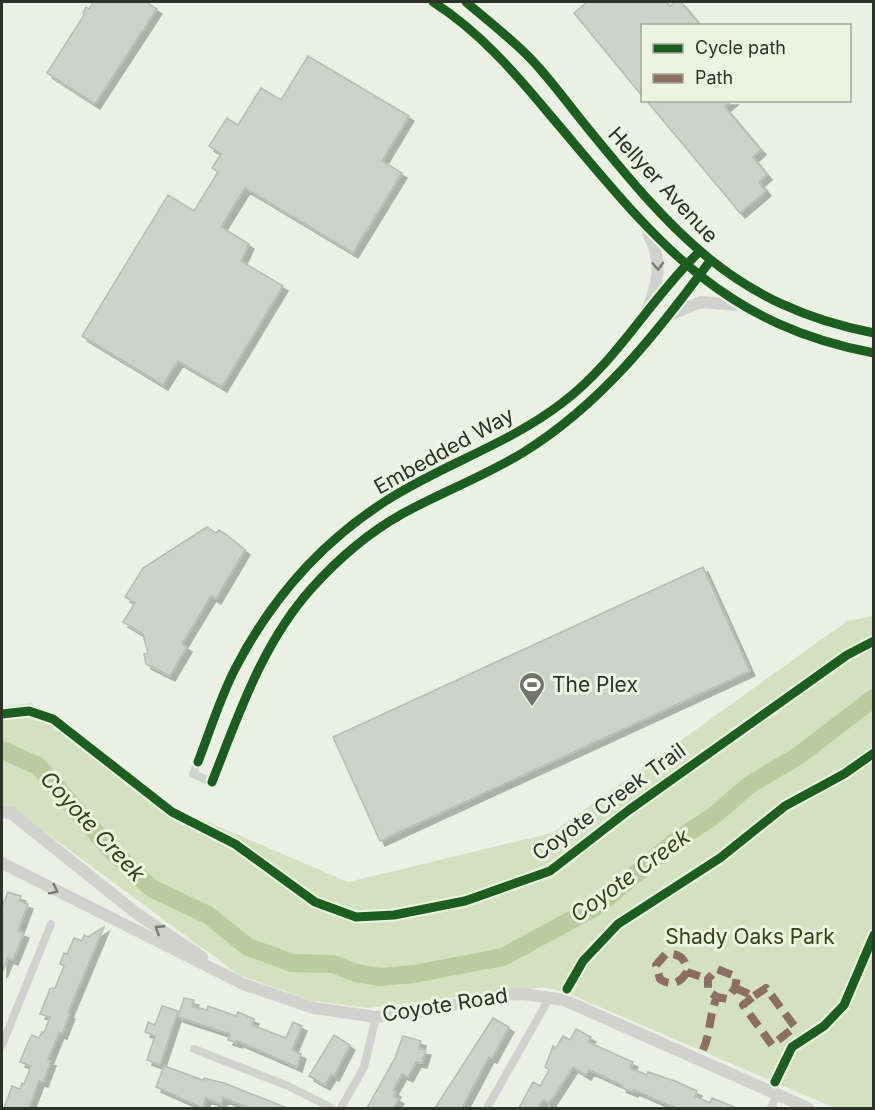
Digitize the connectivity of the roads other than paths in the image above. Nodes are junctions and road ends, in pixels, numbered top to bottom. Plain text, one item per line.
1 (434, 2) edge
2 (459, 2) edge
3 (466, 2) edge
4 (450, 12) junction
5 (640, 219) junction
6 (699, 252) junction
7 (710, 261) junction
8 (685, 265) junction
9 (699, 276) junction
10 (742, 306) junction
11 (645, 315) junction
12 (667, 316) junction
13 (873, 333) edge
14 (873, 353) edge
15 (2, 812) edge
16 (2, 863) edge
17 (51, 924) dead end
18 (243, 984) junction
19 (550, 997) junction
20 (376, 1017) junction
21 (2, 1045) edge
22 (194, 1049) dead end
23 (777, 1095) junction
24 (332, 1108) edge
25 (341, 1108) edge
26 (487, 1108) edge
27 (771, 1108) edge
28 (808, 1108) edge

1 - 4 main road, Hellyer Avenue
2 - 4 main road
3 - 6 main road, Hellyer Avenue
4 - 5 main road, Hellyer Avenue
5 - 8 main road, Hellyer Avenue
5 -> 11 main road
6 - 7 main road, Hellyer Avenue
6 - 8 street, Embedded Way
7 - 9 street, Embedded Way
7 - 13 main road, Hellyer Avenue
8 - 9 main road, Hellyer Avenue
8 - 11 street, Embedded Way
9 - 10 main road, Hellyer Avenue
9 - 12 street, Embedded Way
10 - 12 main road
10 - 14 main road, Hellyer Avenue
11 - 12 street, Embedded Way
18 -> 15 main road, Coyote Road
16 -> 18 main road, Coyote Road
17 - 21 street
18 - 20 main road, Coyote Road
19 - 20 main road, Coyote Road
19 - 23 main road, Coyote Road
19 - 26 street
20 - 25 street
22 - 24 street
23 - 27 street
23 - 28 main road, Coyote Road

